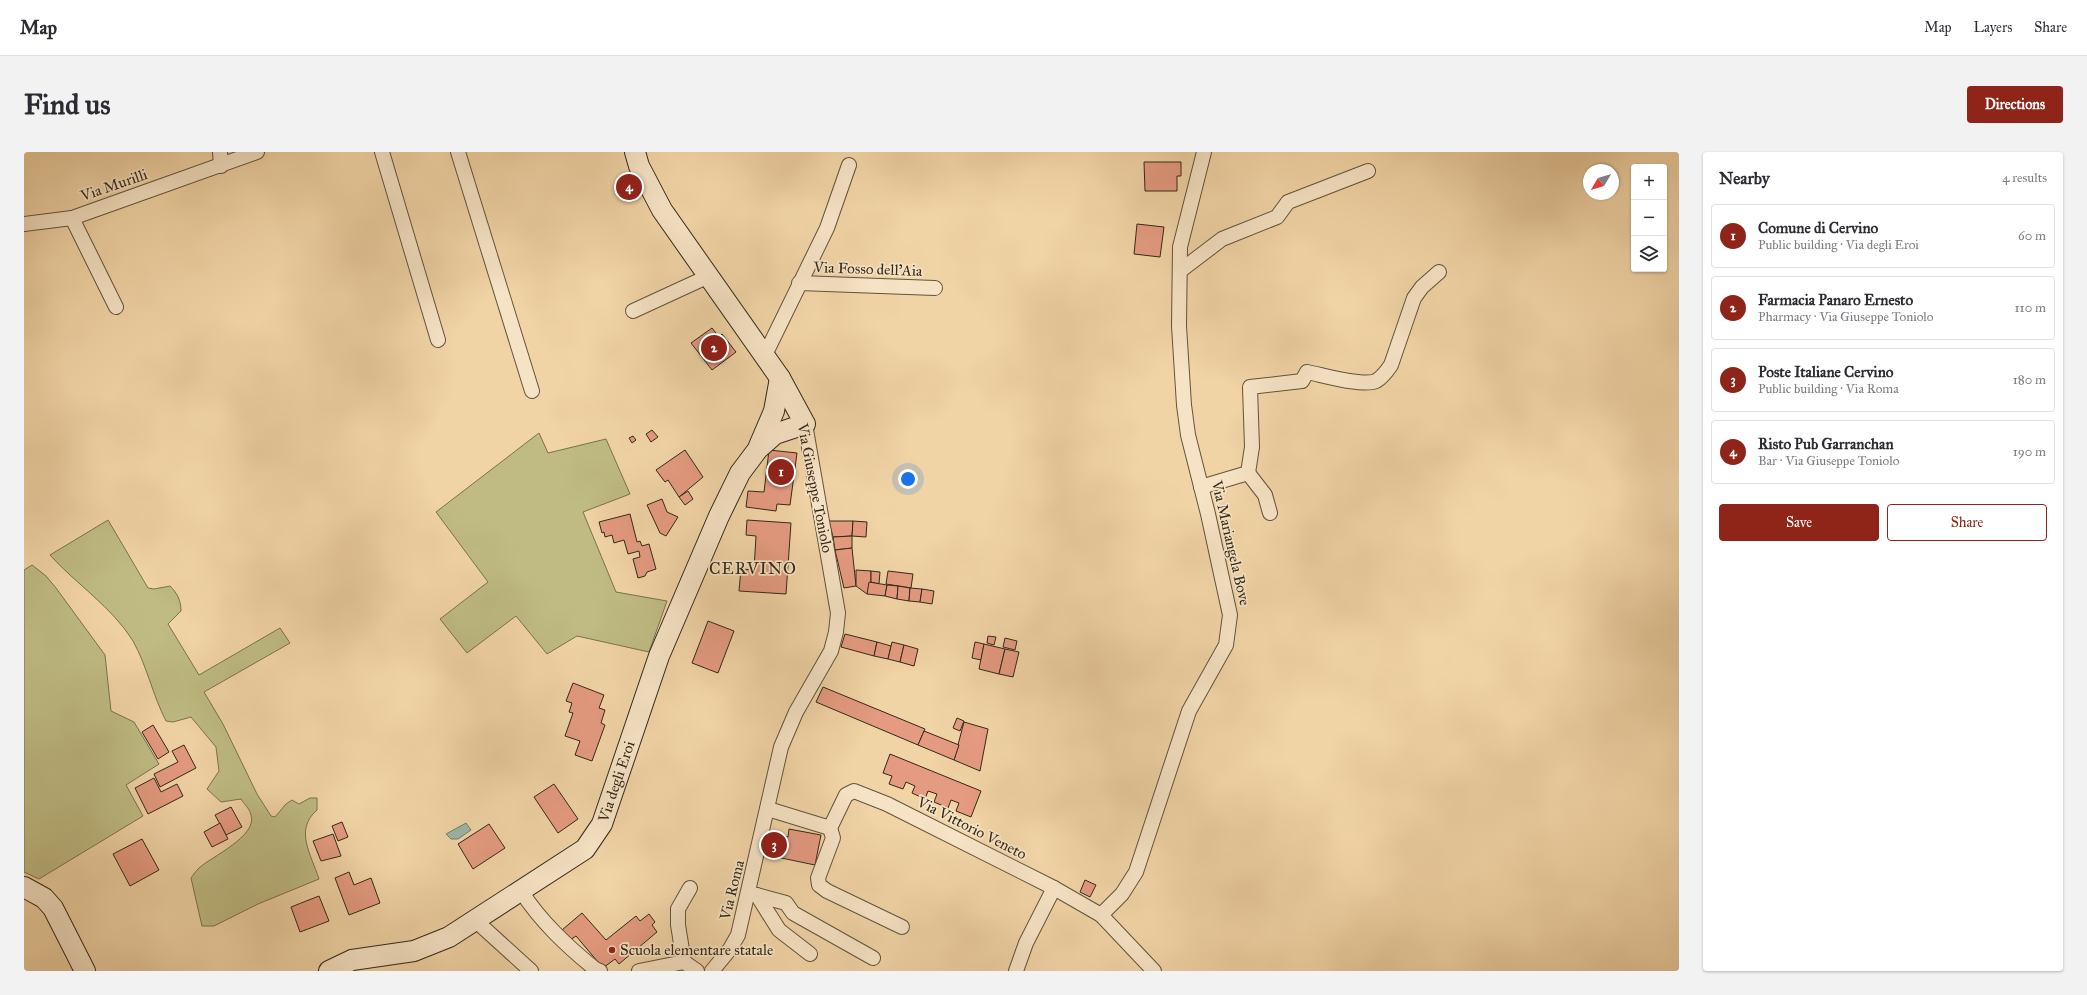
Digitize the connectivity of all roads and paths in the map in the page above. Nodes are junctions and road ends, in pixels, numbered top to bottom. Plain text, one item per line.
1 (257, 152) edge
2 (382, 152) edge
3 (458, 152) edge
4 (635, 152) edge
5 (1204, 152) edge
6 (221, 159) edge
7 (848, 165) dead end
8 (1368, 171) dead end
9 (72, 218) junction
10 (24, 224) edge
11 (1180, 271) junction
12 (1439, 272) dead end
13 (709, 276) junction
14 (799, 283) junction
15 (936, 288) dead end
16 (116, 307) dead end
17 (633, 311) dead end
18 (438, 340) dead end
19 (765, 355) junction
20 (780, 378) junction
21 (532, 391) dead end
22 (805, 424) junction
23 (758, 449) junction
24 (1248, 473) junction
25 (1201, 488) junction
26 (1270, 513) dead end
27 (768, 809) junction
28 (830, 828) junction
29 (24, 887) edge
30 (690, 888) dead end
31 (1054, 888) junction
32 (521, 891) junction
33 (753, 894) junction
34 (1101, 915) junction
35 (475, 920) junction
36 (902, 927) dead end
37 (810, 954) dead end
38 (873, 958) dead end
39 (684, 962) junction
40 (598, 970) edge
41 (85, 971) edge
42 (329, 971) edge
43 (531, 971) edge
44 (639, 971) edge
45 (697, 971) edge
46 (712, 971) edge
47 (1016, 971) edge
48 (1154, 971) edge

1 - 6 street, Via Murilli
2 - 18 street
3 - 21 street
4 - 13 street, Via Giuseppe Toniolo
5 - 11 street, Via Mariangela Bove
6 - 9 street, Via Murilli
7 - 14 street, Via Fosso dell'Aia
8 - 11 street
9 - 10 street, Via Murilli
9 - 16 street
11 - 25 street, Via Mariangela Bove
12 - 24 street
13 - 17 street
13 - 19 street, Via Giuseppe Toniolo
14 - 15 street, Via Fosso dell'Aia
14 - 19 street, Via Fosso dell'Aia
19 - 20 street, Via Giuseppe Toniolo
20 - 22 street, Via Giuseppe Toniolo
20 - 23 street, Via degli Eroi
22 - 23 street, Via degli Eroi
22 - 27 street, Via Giuseppe Toniolo
23 - 32 street, Via degli Eroi
24 - 25 street
24 - 26 street
25 - 34 street, Via Mariangela Bove
27 - 28 street
27 - 33 street, Via Roma
28 - 31 street, Via Vittorio Veneto
28 - 36 street
29 - 41 street
30 - 39 street
31 - 34 street, Via Vittorio Veneto
31 - 47 street
32 - 35 street, Via degli Eroi
32 - 40 street
33 - 37 street
33 - 38 street
33 - 46 street, Via Roma
34 - 48 street, Via Vittorio Veneto
35 - 42 street, Via degli Eroi
35 - 43 street
39 - 44 street
39 - 45 street

